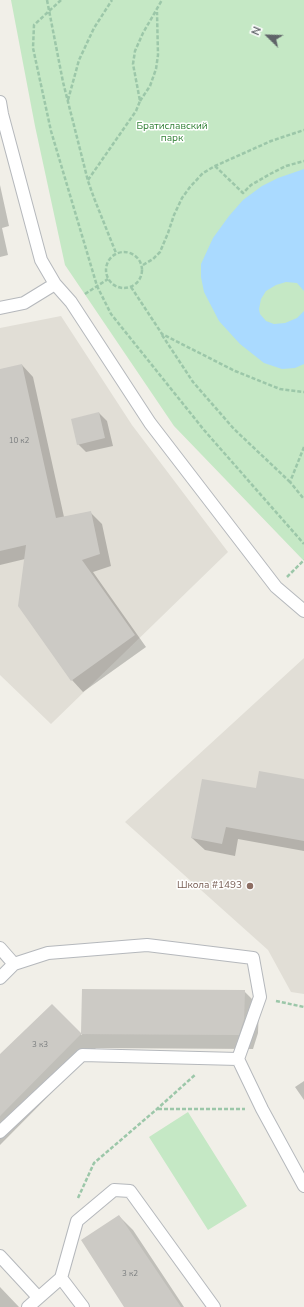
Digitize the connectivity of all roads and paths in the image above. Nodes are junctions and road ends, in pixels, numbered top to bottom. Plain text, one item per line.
1 (47, 0) edge
2 (61, 0) edge
3 (112, 0) edge
4 (162, 0) edge
5 (157, 10) junction
6 (49, 11) junction
7 (68, 100) junction
8 (140, 101) junction
9 (1, 110) edge
10 (304, 130) edge
11 (304, 161) edge
12 (215, 166) junction
13 (88, 181) junction
14 (116, 253) junction
15 (142, 265) junction
16 (108, 279) junction
17 (55, 284) junction
18 (97, 286) junction
19 (131, 287) junction
20 (72, 302) junction
21 (0, 308) edge
22 (162, 334) junction
23 (304, 392) edge
24 (304, 447) edge
25 (290, 482) junction
26 (304, 500) edge
27 (304, 544) edge
28 (304, 560) edge
29 (276, 587) junction
30 (304, 611) edge
31 (0, 948) edge
32 (14, 964) junction
33 (0, 978) edge
34 (260, 997) junction
35 (304, 1007) edge
36 (214, 1058) junction
37 (238, 1059) junction
38 (157, 1109) junction
39 (262, 1109) junction
40 (0, 1132) edge
41 (304, 1186) edge
42 (76, 1204) dead end
43 (0, 1256) edge
44 (61, 1278) junction
45 (38, 1297) junction
46 (28, 1307) edge
47 (83, 1307) edge
48 (214, 1307) edge

1 - 6 path
2 - 6 path
3 - 7 path
4 - 5 path
5 - 8 path
5 - 8 path
6 - 7 path
6 - 18 path
7 - 13 path
8 - 13 path
9 - 17 lane
10 - 12 path
11 - 12 path
12 - 15 path
13 - 14 path
14 - 15 path
14 - 16 path
15 - 19 path
16 - 18 path
16 - 19 path
17 - 20 lane
17 - 21 lane
18 - 20 path
18 - 27 path
19 - 22 path
20 - 29 lane
22 - 23 path
22 - 25 path
24 - 25 path
25 - 26 path
28 - 29 path
29 - 30 lane
31 - 32 lane
32 - 33 lane
32 - 34 lane
34 - 35 path
34 - 37 lane
36 - 37 lane
36 - 38 path
36 - 40 lane
37 - 39 lane
38 - 39 path
38 - 42 path
39 - 41 lane
43 - 45 lane
44 - 45 lane
44 - 47 lane
44 - 48 lane
45 - 46 lane

